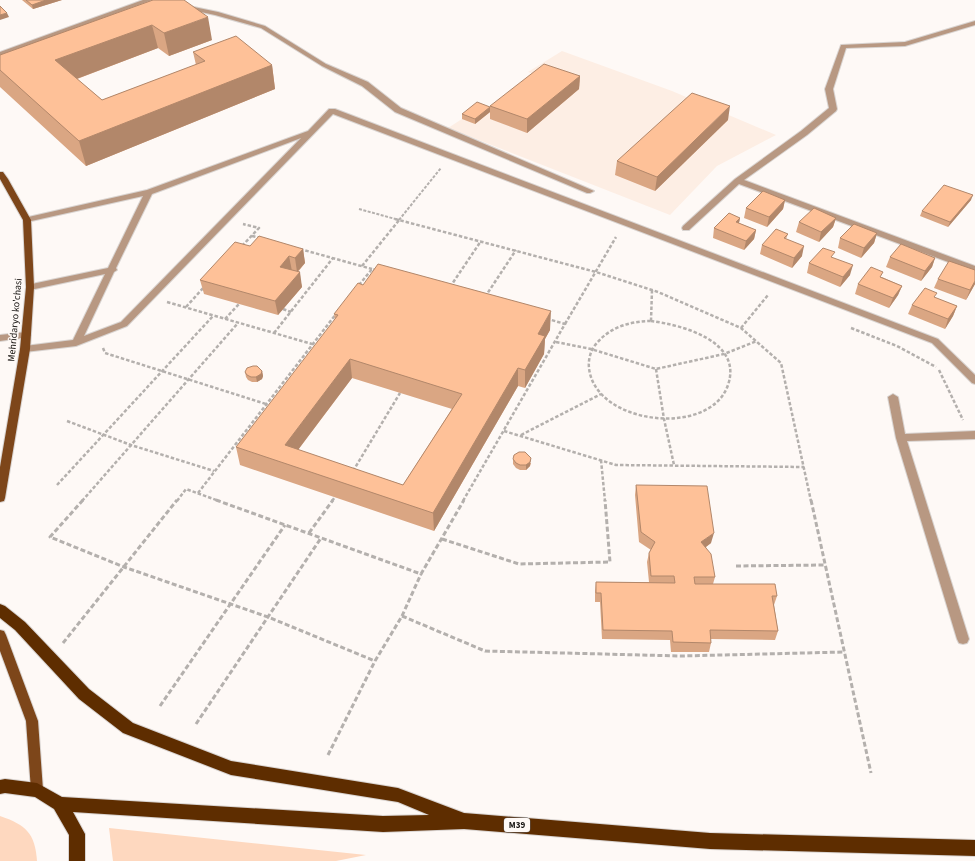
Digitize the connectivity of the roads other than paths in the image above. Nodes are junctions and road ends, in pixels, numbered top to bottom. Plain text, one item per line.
1 (146, 1) edge
2 (158, 4) edge
3 (180, 6) edge
4 (975, 23) edge
5 (0, 54) edge
6 (312, 132) junction
7 (0, 174) edge
8 (738, 181) junction
9 (590, 191) dead end
10 (149, 192) junction
11 (27, 220) junction
12 (686, 228) dead end
13 (975, 269) edge
14 (112, 270) junction
15 (30, 288) junction
16 (26, 335) junction
17 (0, 338) edge
18 (76, 343) junction
19 (25, 349) junction
20 (975, 381) edge
21 (893, 397) dead end
22 (973, 436) edge
23 (901, 438) junction
24 (0, 498) edge
25 (0, 610) edge
26 (0, 635) edge
27 (963, 639) dead end
28 (0, 787) edge
29 (37, 790) junction
30 (60, 804) junction
31 (464, 821) junction
32 (975, 848) edge
33 (77, 861) edge

1 - 2 street
1 - 5 street
3 - 9 street
4 - 8 street
6 - 10 street
6 - 18 street
6 - 20 street
7 - 11 main road, Мehridaryo ko'chasi
8 - 12 street
8 - 13 street
10 - 11 street
10 - 14 street
11 - 15 main road, Мehridaryo ko'chasi
14 - 15 street
14 - 18 street
15 - 16 main road, Мehridaryo ko'chasi
16 - 17 street
16 - 19 main road, Мehridaryo ko'chasi
18 - 19 street
19 - 24 main road, Мehridaryo ko'chasi
21 - 23 street
22 - 23 street
23 - 27 street
25 - 31 highway
26 - 29 main road
28 - 29 highway
29 - 30 highway
30 - 31 highway, M39
30 - 33 highway
31 - 32 highway, M39

